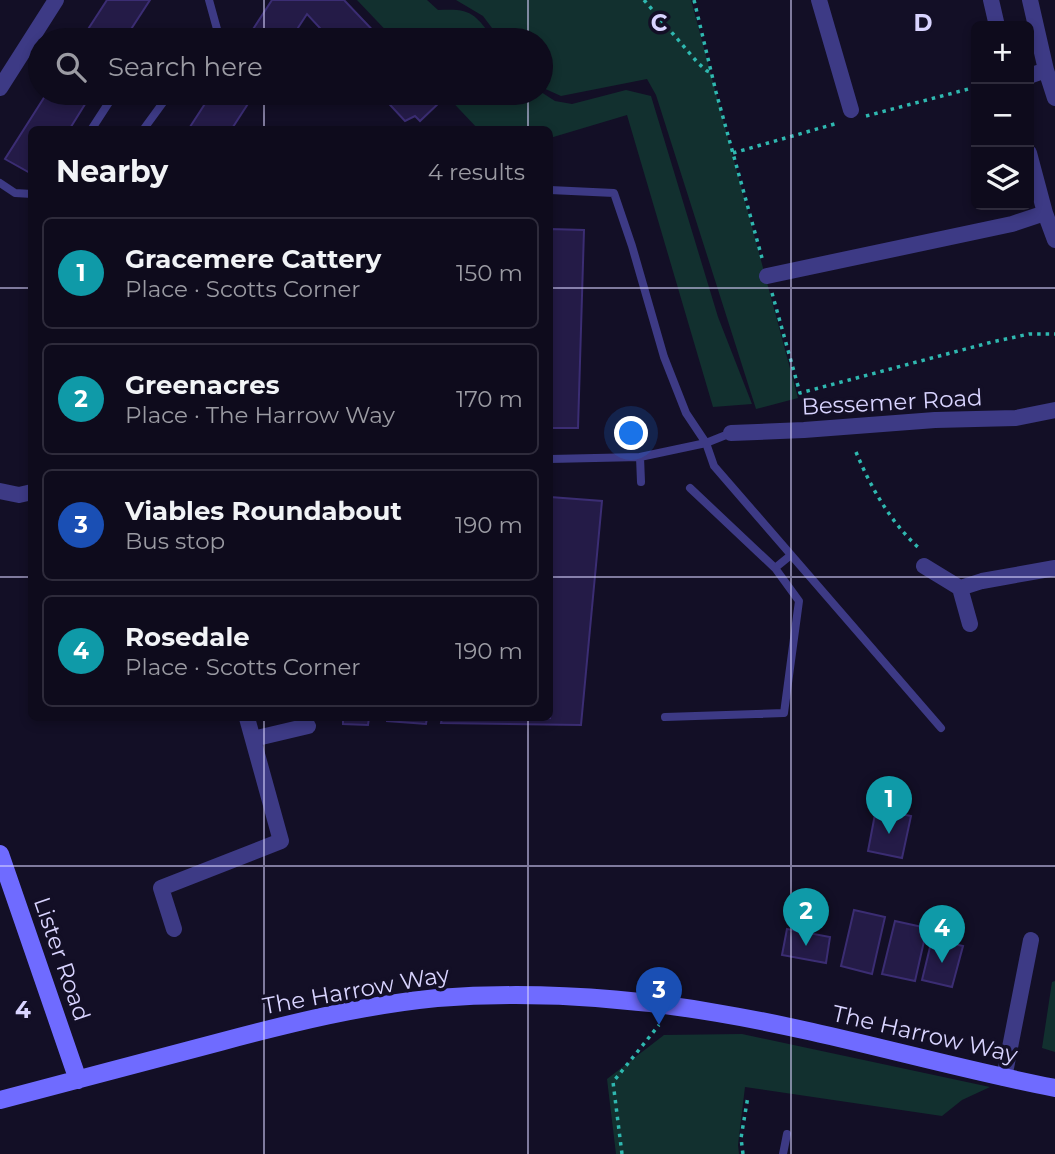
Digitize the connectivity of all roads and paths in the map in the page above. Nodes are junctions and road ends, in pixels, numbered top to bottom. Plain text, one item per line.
1 (57, 0) edge
2 (209, 0) edge
3 (644, 0) edge
4 (820, 0) edge
5 (990, 0) edge
6 (1030, 0) edge
7 (996, 21) edge
8 (39, 28) edge
9 (217, 28) edge
10 (28, 45) edge
11 (1046, 70) junction
12 (712, 73) dead end
13 (1034, 74) edge
14 (0, 88) edge
15 (1055, 98) edge
16 (107, 105) edge
17 (161, 105) edge
18 (851, 110) dead end
19 (94, 126) edge
20 (146, 126) edge
21 (1034, 172) edge
22 (1, 184) edge
23 (553, 190) edge
24 (28, 194) edge
25 (1045, 213) junction
26 (1055, 240) edge
27 (767, 276) dead end
28 (1055, 410) edge
29 (731, 433) joint
30 (706, 443) junction
31 (856, 452) dead end
32 (640, 457) junction
33 (553, 459) edge
34 (641, 482) dead end
35 (690, 488) dead end
36 (0, 491) edge
37 (28, 493) edge
38 (791, 555) junction
39 (926, 561) joint
40 (775, 568) junction
41 (1055, 568) edge
42 (960, 588) junction
43 (970, 624) dead end
44 (665, 718) dead end
45 (248, 721) edge
46 (308, 726) dead end
47 (941, 728) dead end
48 (253, 739) junction
49 (0, 854) edge
50 (174, 929) dead end
51 (1031, 940) dead end
52 (659, 1026) dead end
53 (1004, 1078) junction
54 (78, 1080) junction
55 (1055, 1088) edge
56 (748, 1096) dead end
57 (0, 1100) edge
58 (787, 1134) dead end
59 (622, 1154) edge
60 (743, 1154) edge
61 (783, 1154) edge

1 - 8 street
2 - 9 lane
3 - 12 path
4 - 18 street
5 - 7 street
6 - 11 street
10 - 14 street
11 - 13 street
11 - 15 street
16 - 19 lane
17 - 20 lane
21 - 25 street
22 - 24 lane
23 - 30 lane
25 - 26 street
25 - 27 street
28 - 29 street, Bessemer Road
29 - 30 lane
30 - 32 lane
30 - 38 lane
31 - 39 path
32 - 33 lane
32 - 34 lane
35 - 40 lane
36 - 37 street
38 - 40 lane
38 - 47 lane
39 - 42 street
40 - 44 lane
41 - 42 street
42 - 43 street
45 - 48 street
46 - 48 street
48 - 50 street
49 - 54 street, Lister Road
51 - 53 street
52 - 59 path
53 - 54 street, The Harrow Way
53 - 55 street, The Harrow Way
54 - 57 street, The Harrow Way
56 - 60 path
58 - 61 lane

